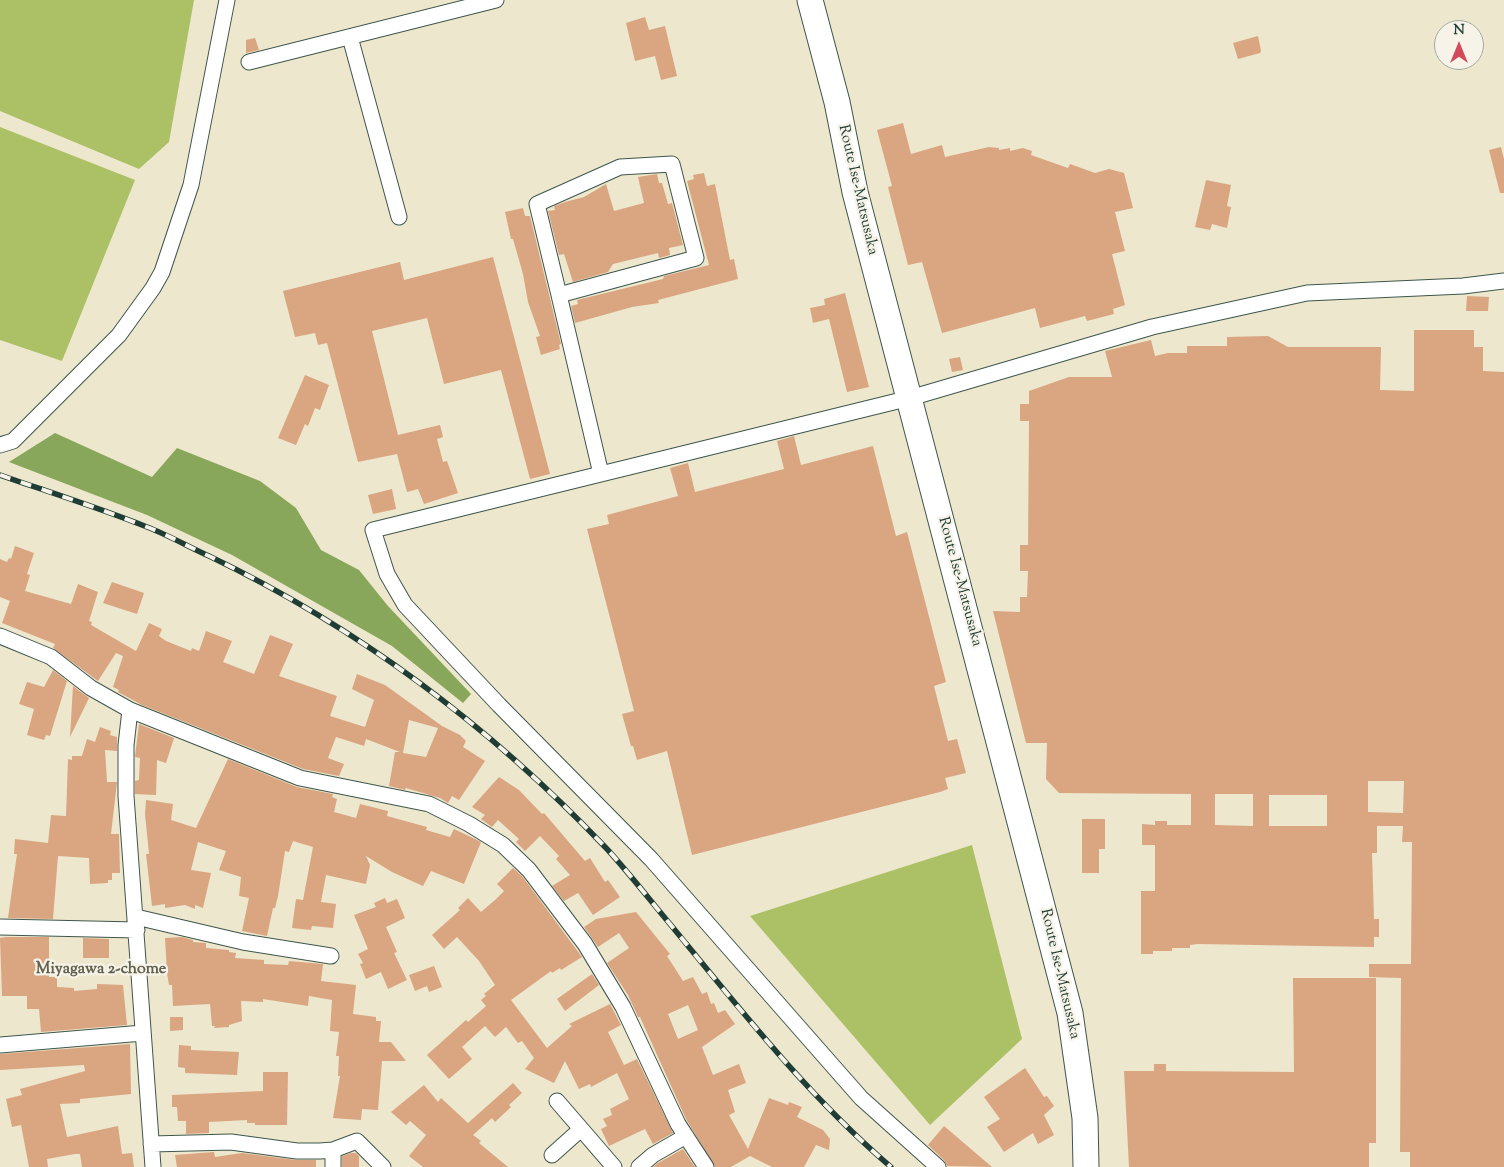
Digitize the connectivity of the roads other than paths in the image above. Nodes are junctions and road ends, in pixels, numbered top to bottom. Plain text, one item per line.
1 (227, 0) edge
2 (496, 0) edge
3 (810, 0) edge
4 (350, 37) junction
5 (249, 62) dead end
6 (399, 217) dead end
7 (1504, 281) edge
8 (559, 295) junction
9 (910, 398) junction
10 (0, 445) edge
11 (601, 474) junction
12 (0, 636) edge
13 (130, 710) junction
14 (136, 924) junction
15 (0, 927) edge
16 (332, 956) dead end
17 (144, 1033) junction
18 (0, 1045) edge
19 (557, 1101) dead end
20 (581, 1129) junction
21 (686, 1136) junction
22 (151, 1144) junction
23 (333, 1150) junction
24 (552, 1155) dead end
25 (153, 1167) edge
26 (333, 1167) edge
27 (383, 1167) edge
28 (614, 1167) edge
29 (639, 1167) edge
30 (706, 1167) edge
31 (938, 1167) edge
32 (1086, 1167) edge

1 - 10 street
2 - 4 street
3 - 9 main road, Route Ise-Matsusaka
4 - 5 street
4 - 6 street
7 - 9 street
8 - 8 street
8 - 11 street
9 - 11 street
9 - 32 main road, Route Ise-Matsusaka
11 - 31 street
12 - 13 street
13 - 14 street
13 - 21 street
14 - 15 street
14 - 16 street
14 - 17 street
17 - 18 street
17 - 22 street
19 - 20 street
20 - 24 street
20 - 28 street
21 - 29 street
21 - 30 street
22 - 23 street
22 - 25 street
23 - 26 street
23 - 27 street

